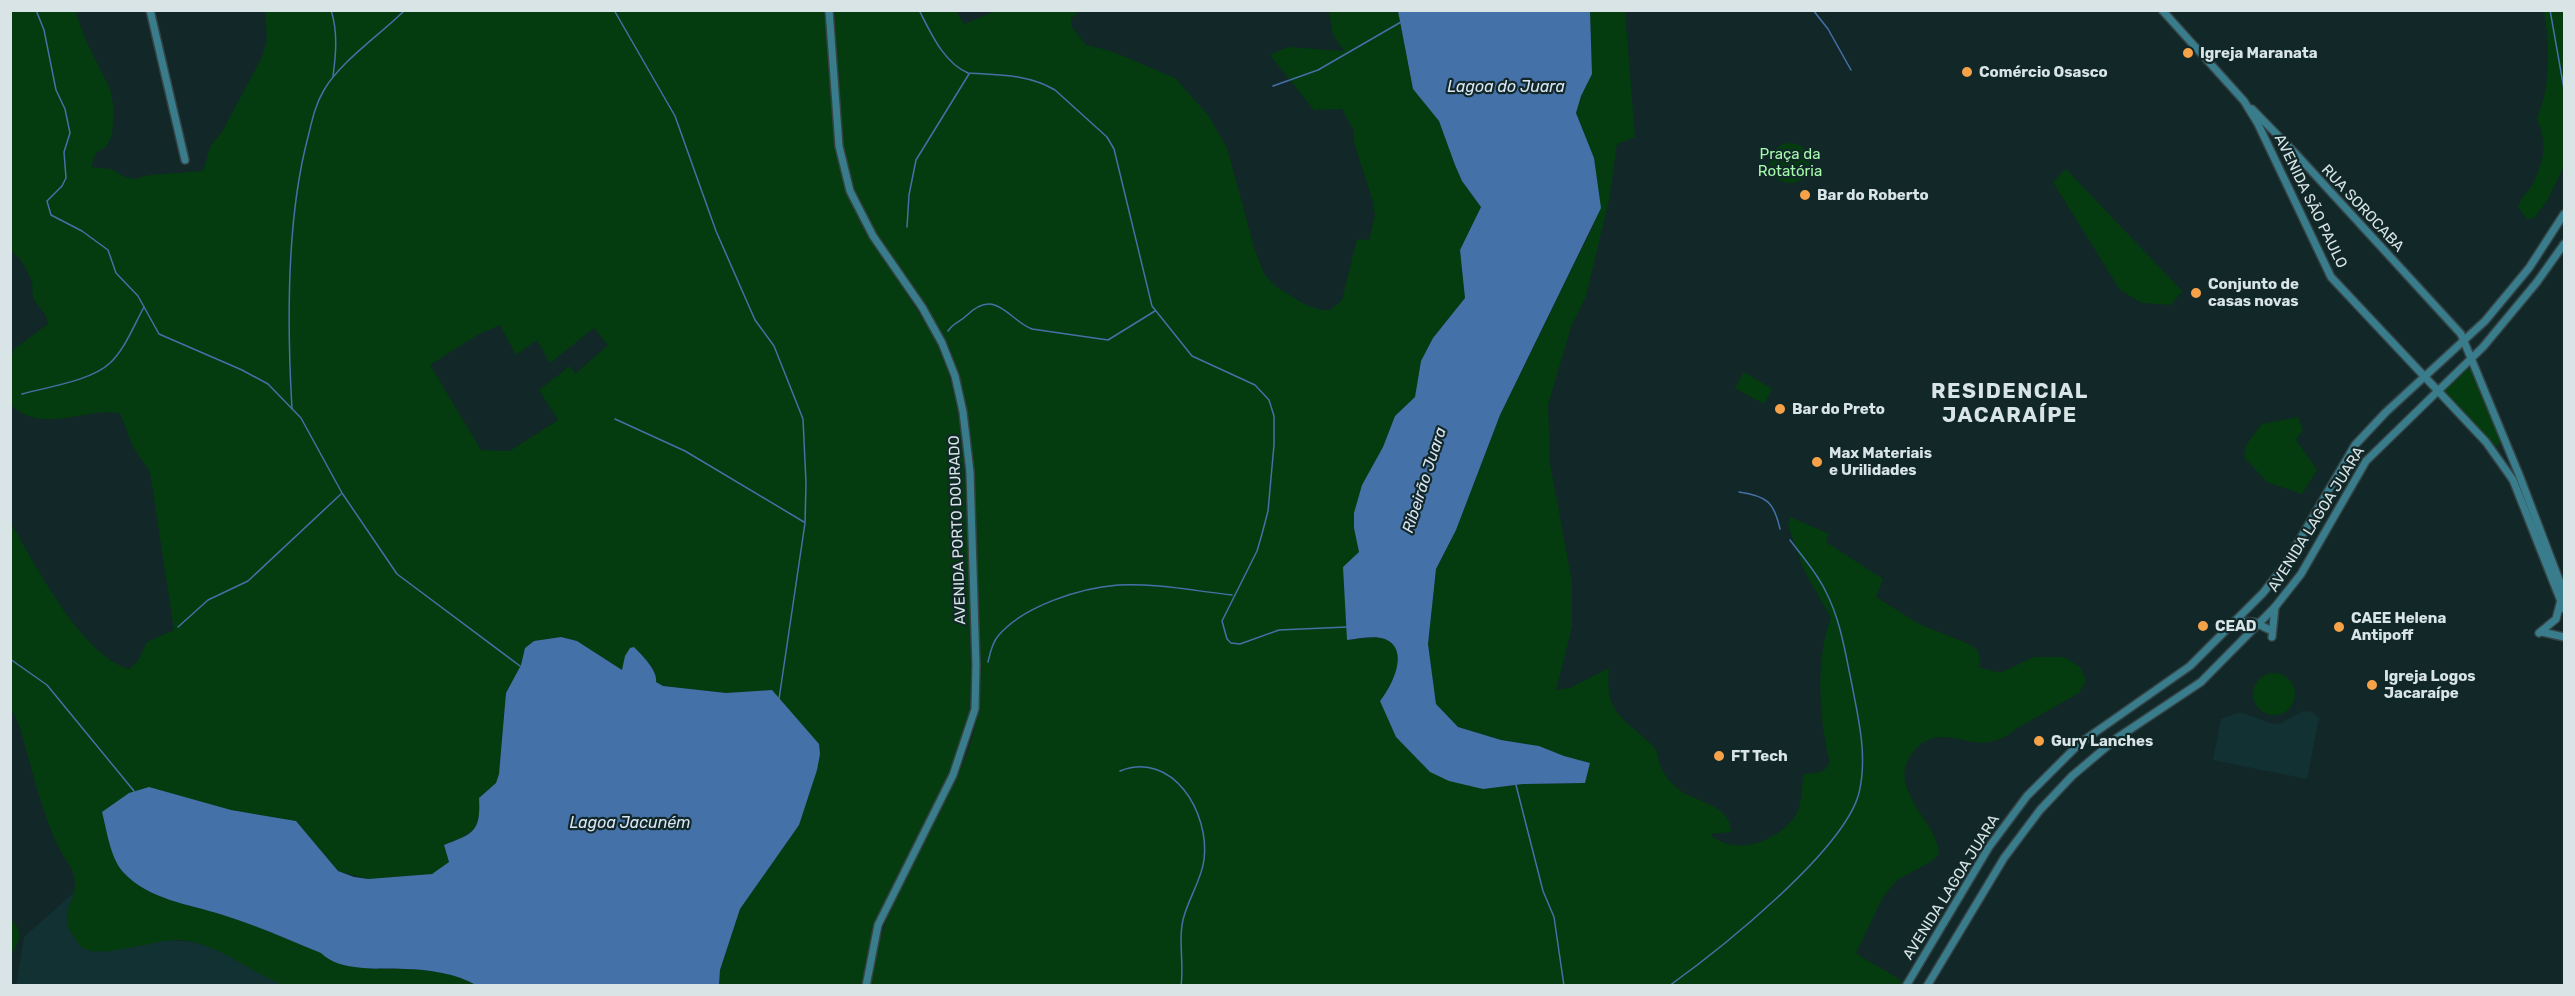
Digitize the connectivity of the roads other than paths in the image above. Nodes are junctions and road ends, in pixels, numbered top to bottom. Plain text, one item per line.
1 (150, 10) edge
2 (829, 10) edge
3 (2162, 10) edge
4 (2244, 101) junction
5 (185, 160) dead end
6 (2565, 214) edge
7 (2565, 244) edge
8 (2464, 342) junction
9 (2471, 358) junction
10 (2424, 376) junction
11 (2438, 390) junction
12 (2501, 435) junction
13 (2486, 442) junction
14 (2516, 478) junction
15 (2563, 596) edge
16 (2275, 608) junction
17 (2565, 609) edge
18 (2235, 621) junction
19 (2258, 623) junction
20 (2268, 629) dead end
21 (2272, 637) dead end
22 (2565, 637) edge
23 (866, 986) edge
24 (1906, 986) edge
25 (1927, 986) edge

1 - 5 main road
2 - 23 main road, AVENIDA PORTO DOURADO
3 - 4 main road, AVENIDA SÃO PAULO
4 - 8 main road, RUA SOROCABA
4 - 10 main road, AVENIDA SÃO PAULO
6 - 8 main road, AVENIDA LAGOA JUARA
7 - 9 main road, AVENIDA LAGOA JUARA
8 - 9 main road
8 - 10 main road, AVENIDA LAGOA JUARA
9 - 11 main road, AVENIDA LAGOA JUARA
9 - 12 main road
10 - 11 main road, AVENIDA SÃO PAULO
10 - 18 main road, AVENIDA LAGOA JUARA
11 - 13 main road, AVENIDA SÃO PAULO
11 - 16 main road, AVENIDA LAGOA JUARA
12 - 13 main road
12 - 14 main road
13 - 14 main road, AVENIDA SÃO PAULO
14 - 15 main road
15 - 17 main road
15 - 22 main road
16 - 19 main road, AVENIDA LAGOA JUARA
16 - 21 main road
18 - 19 main road
18 - 24 main road, AVENIDA LAGOA JUARA
19 - 20 main road
19 - 25 main road, AVENIDA LAGOA JUARA

